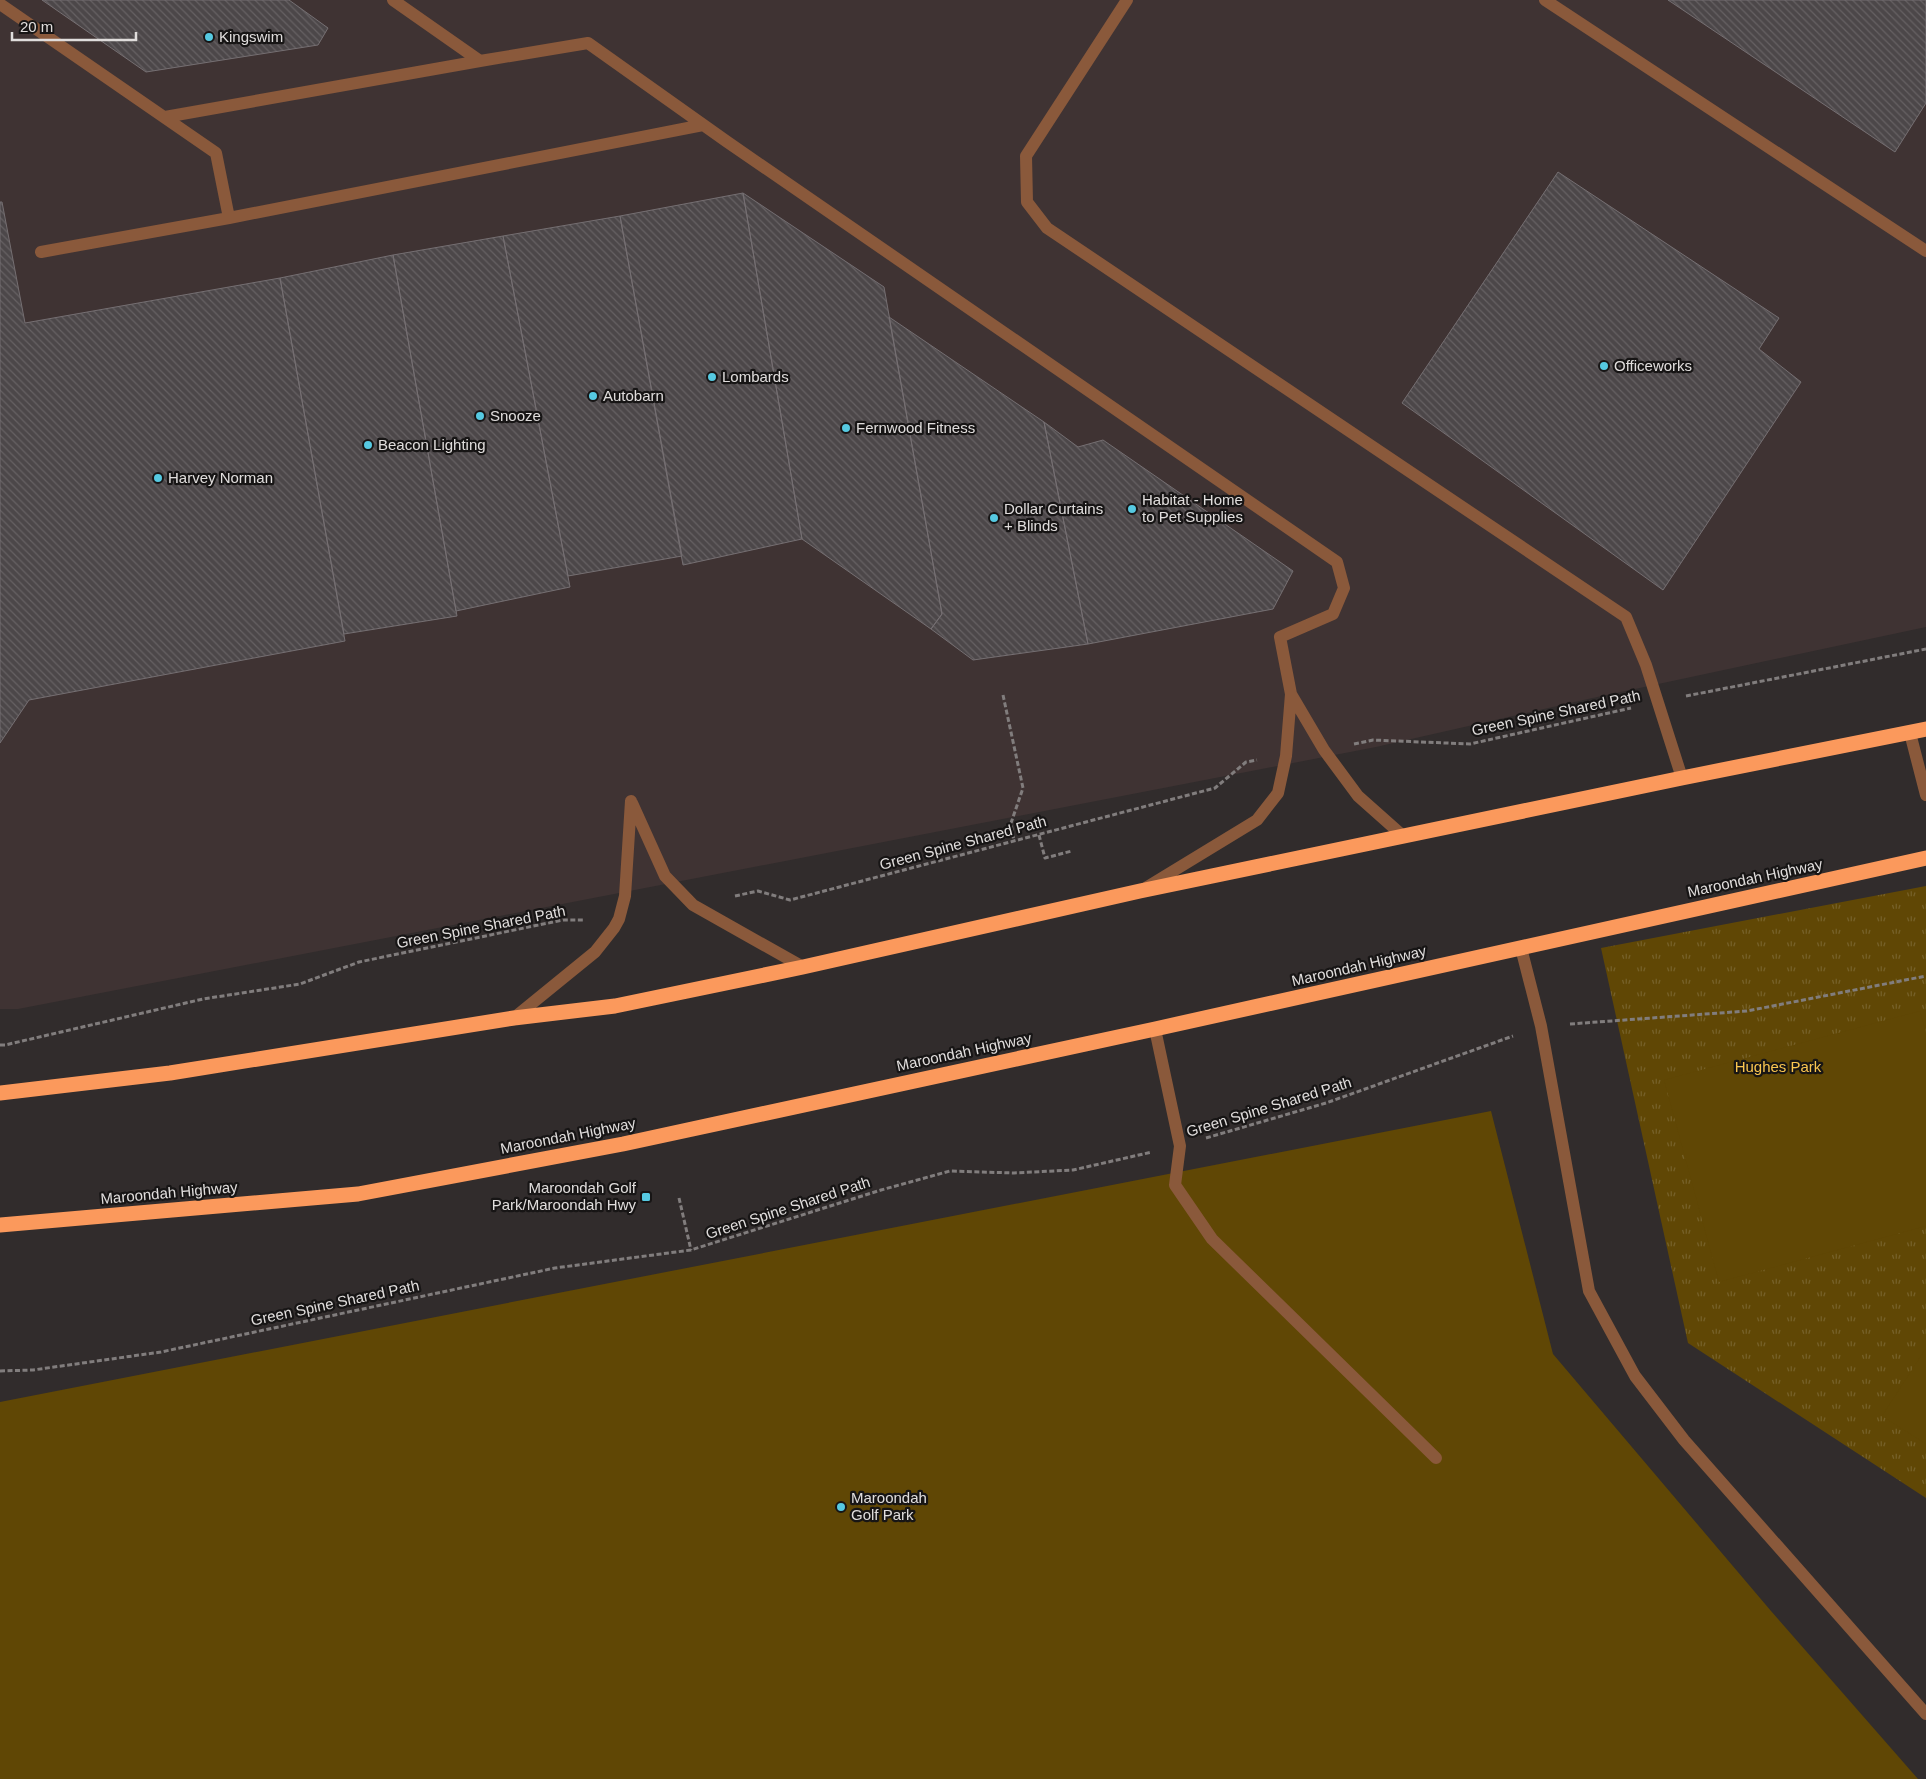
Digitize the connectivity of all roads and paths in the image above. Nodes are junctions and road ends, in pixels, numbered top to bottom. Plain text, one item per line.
1 (393, 0) edge
2 (1127, 0) edge
3 (1544, 0) edge
4 (0, 4) edge
5 (480, 61) junction
6 (165, 117) junction
7 (703, 125) junction
8 (229, 218) junction
9 (1926, 251) edge
10 (41, 252) dead end
11 (1926, 649) edge
12 (1291, 694) junction
13 (1003, 695) dead end
14 (1657, 702) junction
15 (1926, 729) edge
16 (1910, 733) junction
17 (1324, 750) junction
18 (1286, 756) junction
19 (1682, 778) junction
20 (1926, 795) edge
21 (1038, 835) junction
22 (1403, 836) junction
23 (1014, 842) junction
24 (1072, 851) dead end
25 (1926, 858) edge
26 (1140, 891) junction
27 (693, 905) junction
28 (619, 919) junction
29 (1521, 948) junction
30 (803, 967) junction
31 (1926, 976) edge
32 (514, 1018) junction
33 (1541, 1026) junction
34 (1155, 1029) junction
35 (0, 1045) edge
36 (0, 1093) edge
37 (1180, 1146) junction
38 (680, 1198) dead end
39 (0, 1225) edge
40 (691, 1250) junction
41 (0, 1372) edge
42 (1436, 1458) dead end
43 (1926, 1714) edge

1 - 5 lane
2 - 14 lane
3 - 9 lane
4 - 6 lane
5 - 6 lane
5 - 7 lane
6 - 8 lane
7 - 8 lane
7 - 12 lane
8 - 10 lane
11 - 14 path, Green Spine Shared Path
12 - 17 lane
12 - 18 lane
13 - 23 path
14 - 17 path, Green Spine Shared Path
14 - 19 lane
15 - 16 highway
16 - 19 highway
16 - 20 lane
17 - 22 lane
18 - 21 path, Green Spine Shared Path
18 - 26 lane
19 - 22 highway
21 - 23 path, Green Spine Shared Path
21 - 24 path
22 - 26 highway
23 - 27 path, Green Spine Shared Path
25 - 29 highway, Maroondah Highway
26 - 30 highway
27 - 28 lane
27 - 30 lane
28 - 32 lane
28 - 35 path, Green Spine Shared Path
29 - 33 lane
29 - 34 highway, Maroondah Highway
30 - 32 highway
31 - 33 path, Green Spine Shared Path
32 - 36 highway
33 - 37 path, Green Spine Shared Path
33 - 43 lane
34 - 37 lane
34 - 39 highway, Maroondah Highway
37 - 40 path, Green Spine Shared Path
37 - 42 lane
38 - 40 path
40 - 41 path, Green Spine Shared Path

